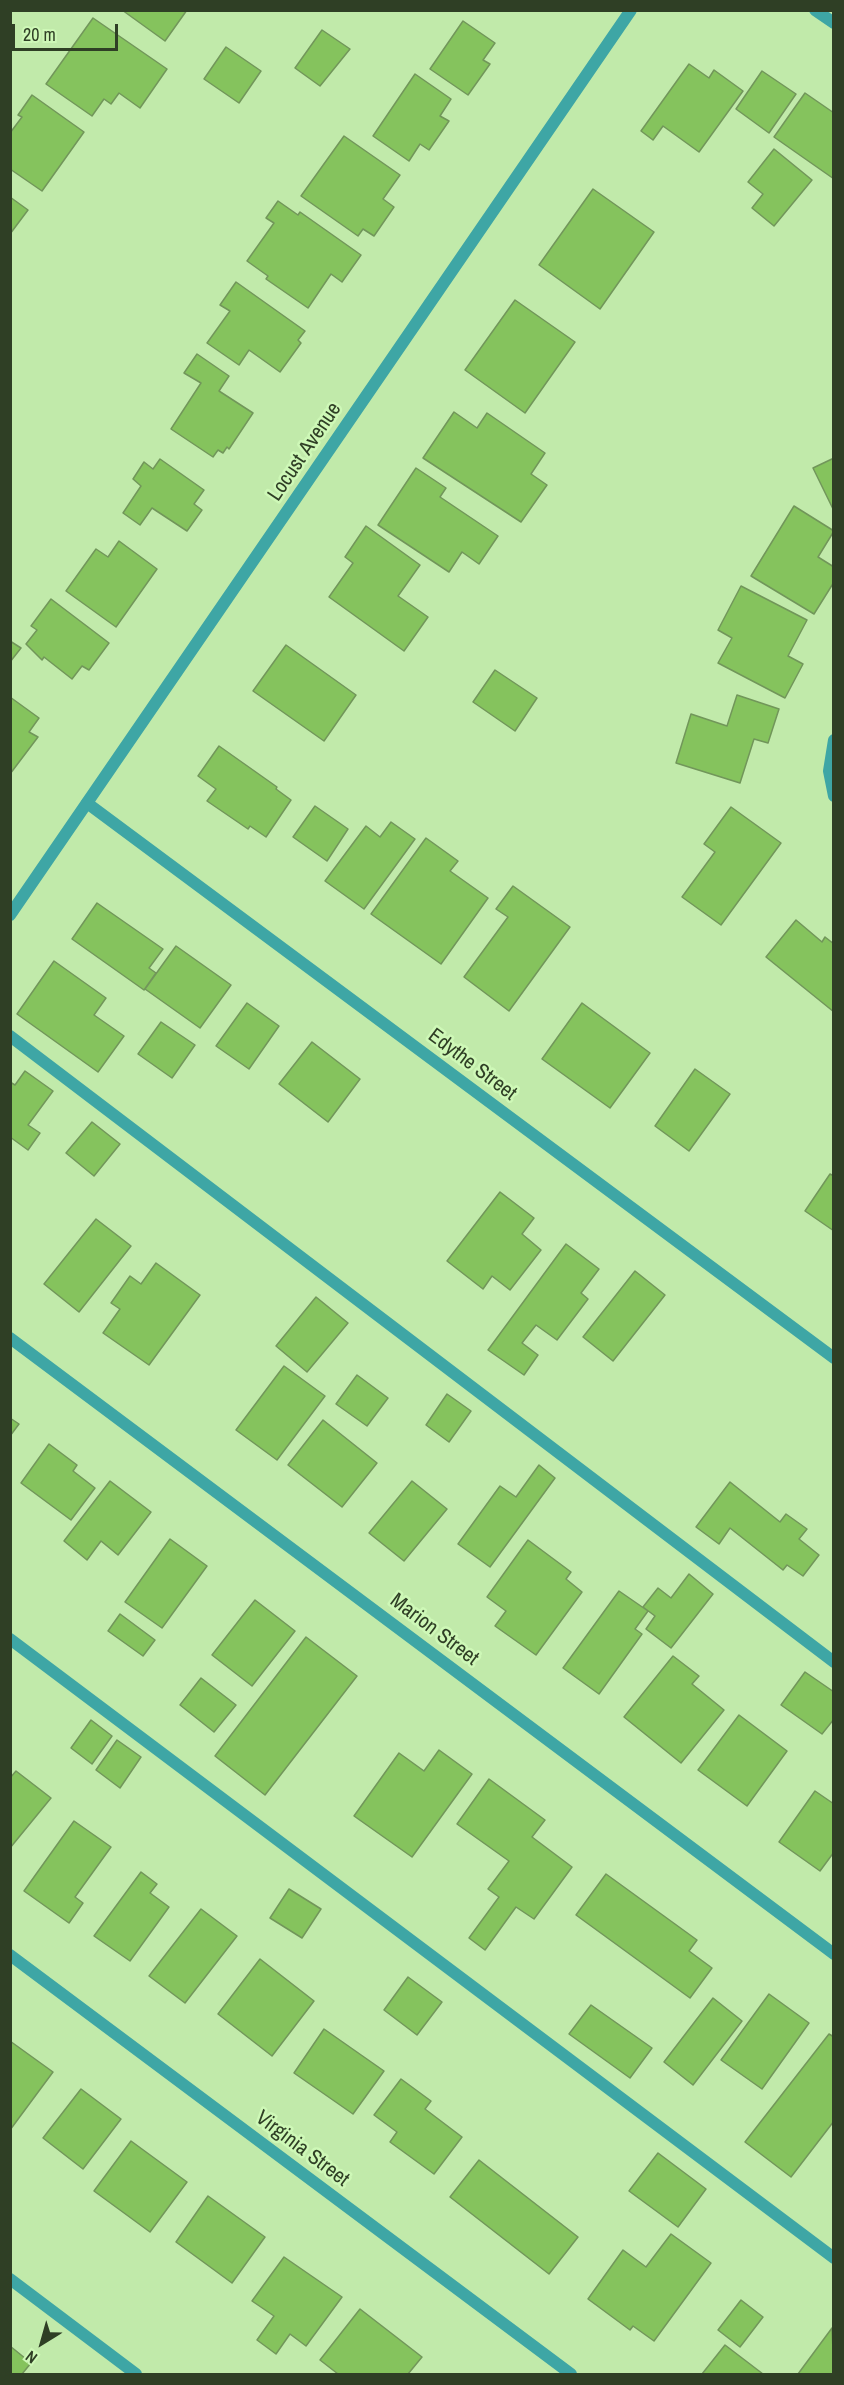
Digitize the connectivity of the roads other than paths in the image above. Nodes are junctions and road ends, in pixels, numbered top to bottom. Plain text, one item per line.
1 (631, 10) edge
2 (815, 10) edge
3 (834, 23) edge
4 (834, 740) edge
5 (834, 796) edge
6 (87, 803) junction
7 (10, 915) edge
8 (10, 1036) edge
9 (10, 1338) edge
10 (834, 1358) edge
11 (10, 1639) edge
12 (834, 1662) edge
13 (834, 1954) edge
14 (10, 1955) edge
15 (834, 2258) edge
16 (10, 2279) edge
17 (136, 2374) edge
18 (571, 2374) edge

1 - 6 street, Locust Avenue
2 - 3 street
4 - 5 street
6 - 7 street, Locust Avenue
6 - 10 street, Edythe Street
8 - 12 street
9 - 13 street, Marion Street
11 - 15 street
14 - 18 street, Virginia Street
16 - 17 street

